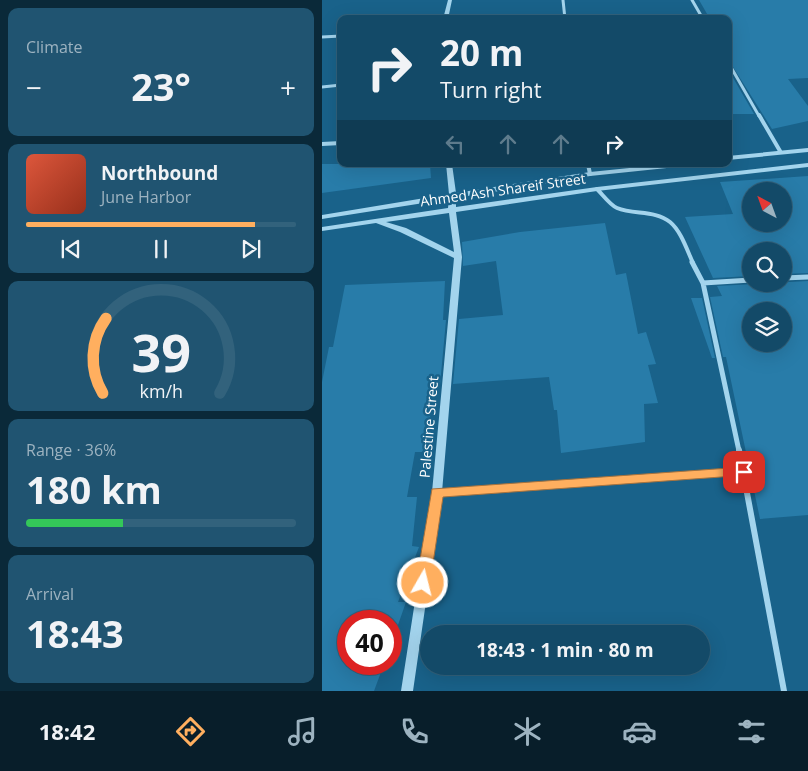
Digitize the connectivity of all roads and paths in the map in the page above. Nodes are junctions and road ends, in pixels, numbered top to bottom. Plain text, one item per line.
1 (450, 0) edge
2 (564, 0) edge
3 (692, 0) edge
4 (446, 15) edge
5 (564, 15) edge
6 (701, 15) edge
7 (337, 36) edge
8 (322, 37) edge
9 (732, 69) edge
10 (337, 85) edge
11 (322, 86) edge
12 (337, 143) edge
13 (322, 144) edge
14 (808, 150) edge
15 (780, 151) junction
16 (732, 157) edge
17 (808, 165) edge
18 (449, 167) edge
19 (589, 167) edge
20 (657, 167) edge
21 (590, 174) junction
22 (597, 189) junction
23 (453, 196) junction
24 (452, 209) junction
25 (322, 217) edge
26 (374, 221) junction
27 (322, 229) edge
28 (458, 257) junction
29 (808, 277) edge
30 (792, 278) edge
31 (742, 281) edge
32 (703, 283) junction
33 (744, 472) junction
34 (437, 492) junction
35 (406, 691) edge
36 (784, 691) edge

1 - 4 street
2 - 5 street
3 - 6 street
7 - 8 street
9 - 15 street
10 - 11 street
12 - 13 street
14 - 15 street
15 - 16 street
17 - 22 street, Ahmed Ash Shareif Street
18 - 23 street, Palestine Street
19 - 21 street
20 - 21 street, Ahmed Ash Shareif Street
21 - 23 street, Ahmed Ash Shareif Street
22 - 24 street, Ahmed Ash Shareif Street
22 - 32 street
23 - 24 street, Palestine Street
23 - 25 street, Ahmed Ash Shareif Street
24 - 26 street, Ahmed Ash Shareif Street
24 - 28 street, Palestine Street
26 - 27 street, Ahmed Ash Shareif Street
26 - 28 street
28 - 34 street, Palestine Street
29 - 30 street
31 - 32 street
32 - 33 street
33 - 34 street
33 - 36 street
34 - 35 street, Palestine Street

